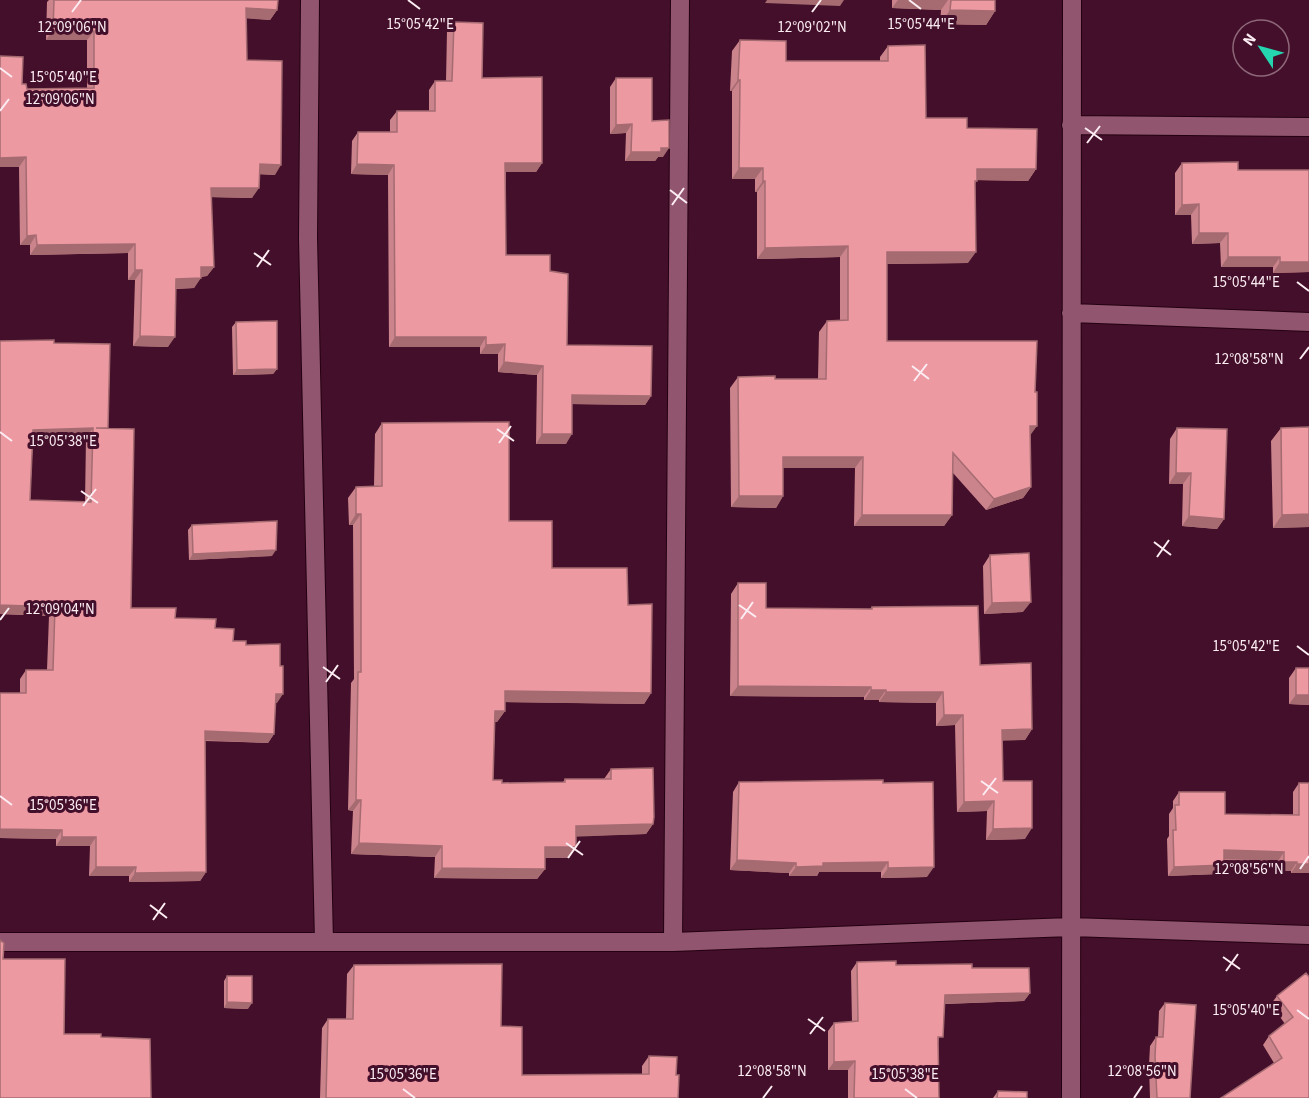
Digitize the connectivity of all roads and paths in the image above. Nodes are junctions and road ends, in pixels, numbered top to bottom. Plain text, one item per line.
1 (310, 0) edge
2 (680, 0) edge
3 (1072, 0) edge
4 (1071, 125) junction
5 (1309, 127) edge
6 (1071, 314) junction
7 (1309, 322) edge
8 (1071, 927) junction
9 (1309, 935) edge
10 (0, 942) edge
11 (324, 942) junction
12 (673, 942) junction
13 (1071, 1098) edge

1 - 11 street
2 - 12 street
3 - 4 street
4 - 5 street
4 - 6 street
6 - 7 street
6 - 8 street
8 - 9 street
8 - 12 street
8 - 13 street
10 - 11 street
11 - 12 street

